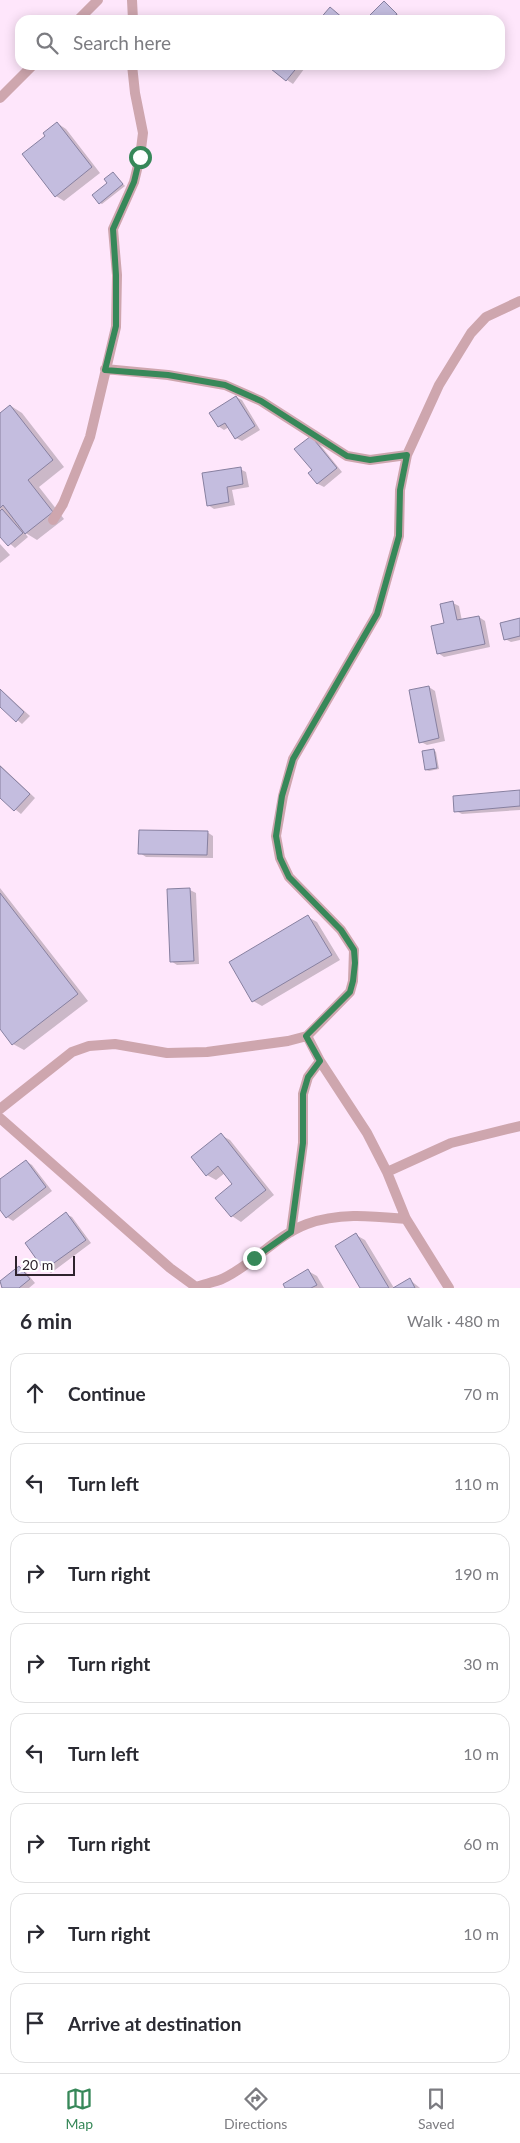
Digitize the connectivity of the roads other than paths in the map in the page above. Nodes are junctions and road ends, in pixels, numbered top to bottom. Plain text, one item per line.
1 (98, 0) edge
2 (132, 0) edge
3 (83, 15) edge
4 (133, 15) edge
5 (28, 70) edge
6 (132, 70) edge
7 (0, 98) edge
8 (520, 302) edge
9 (105, 370) junction
10 (407, 455) junction
11 (53, 520) dead end
12 (306, 1036) junction
13 (320, 1061) junction
14 (0, 1109) edge
15 (0, 1118) edge
16 (520, 1126) edge
17 (387, 1172) junction
18 (406, 1219) junction
19 (291, 1232) junction
20 (197, 1288) edge
21 (449, 1288) edge

1 - 3 lane
2 - 4 lane
5 - 7 lane
6 - 9 lane
8 - 10 lane
9 - 10 lane
9 - 11 lane
10 - 12 lane
12 - 13 lane
12 - 14 lane
13 - 17 lane
13 - 19 lane
15 - 20 lane
16 - 17 lane
17 - 18 lane
18 - 19 lane
18 - 21 lane
19 - 20 lane

